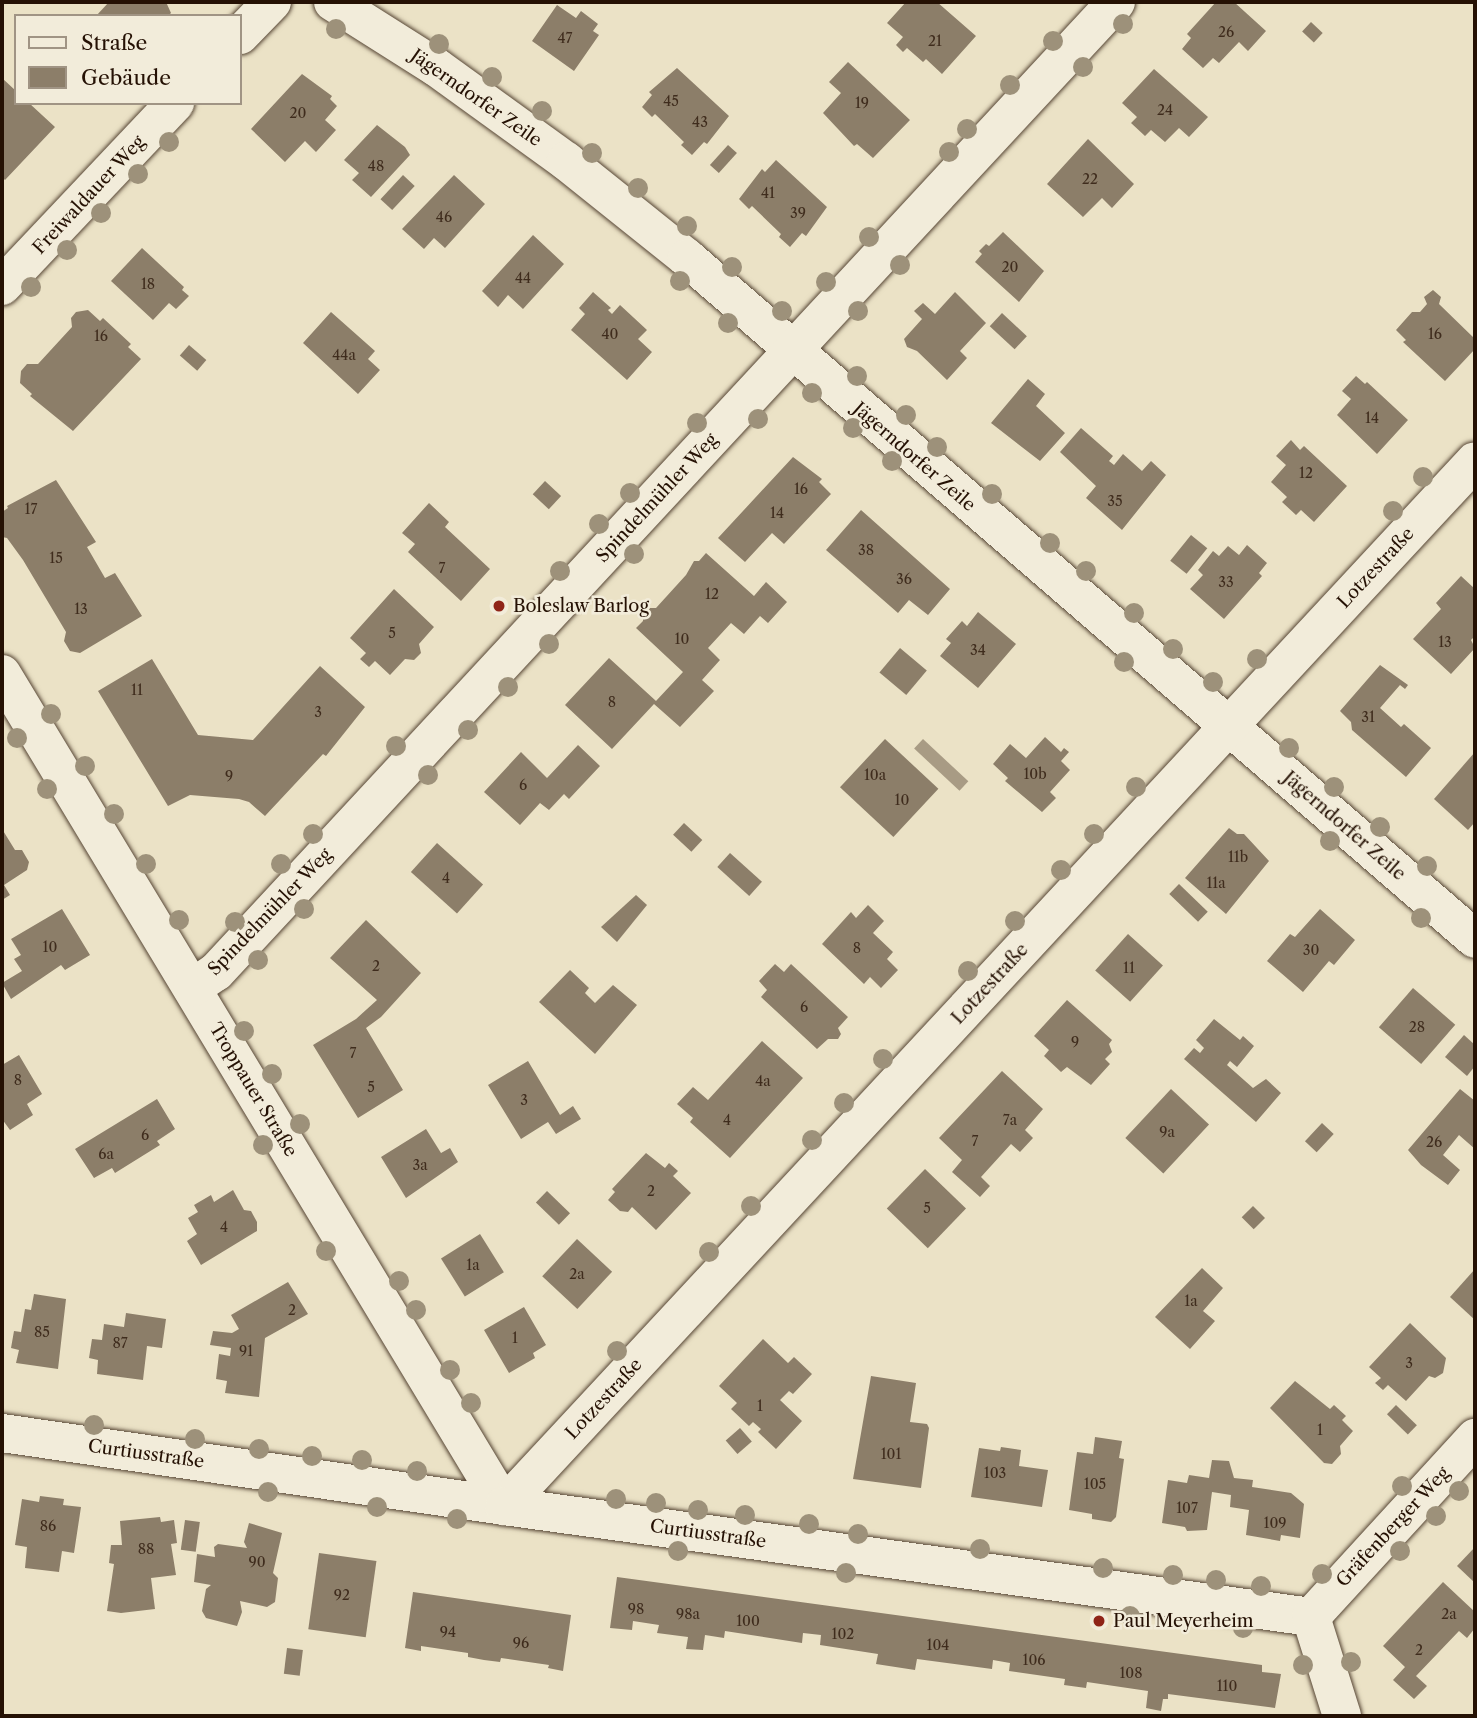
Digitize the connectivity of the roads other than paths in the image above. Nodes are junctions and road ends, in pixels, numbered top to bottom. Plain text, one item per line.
1 (272, 2) edge
2 (333, 2) edge
3 (1116, 2) edge
4 (242, 33) edge
5 (173, 105) edge
6 (2, 286) edge
7 (792, 352) junction
8 (1475, 461) edge
9 (2, 674) edge
10 (1229, 727) junction
11 (1475, 939) edge
12 (192, 988) junction
13 (2, 1433) edge
14 (1475, 1438) edge
15 (504, 1506) junction
16 (1311, 1617) junction
17 (1342, 1716) edge

1 - 4 street
2 - 7 street, Jägerndorfer Zeile
3 - 7 street, Spindelmühler Weg
5 - 6 street, Freiwaldauer Weg
7 - 10 street, Jägerndorfer Zeile
7 - 12 street, Spindelmühler Weg
8 - 10 street, Lotzestraße
9 - 12 street, Troppauer Straße
10 - 11 street, Jägerndorfer Zeile
10 - 15 street, Lotzestraße
12 - 15 street, Troppauer Straße
13 - 15 street, Curtiusstraße
14 - 16 street, Gräfenberger Weg
15 - 16 street, Curtiusstraße
16 - 17 street

